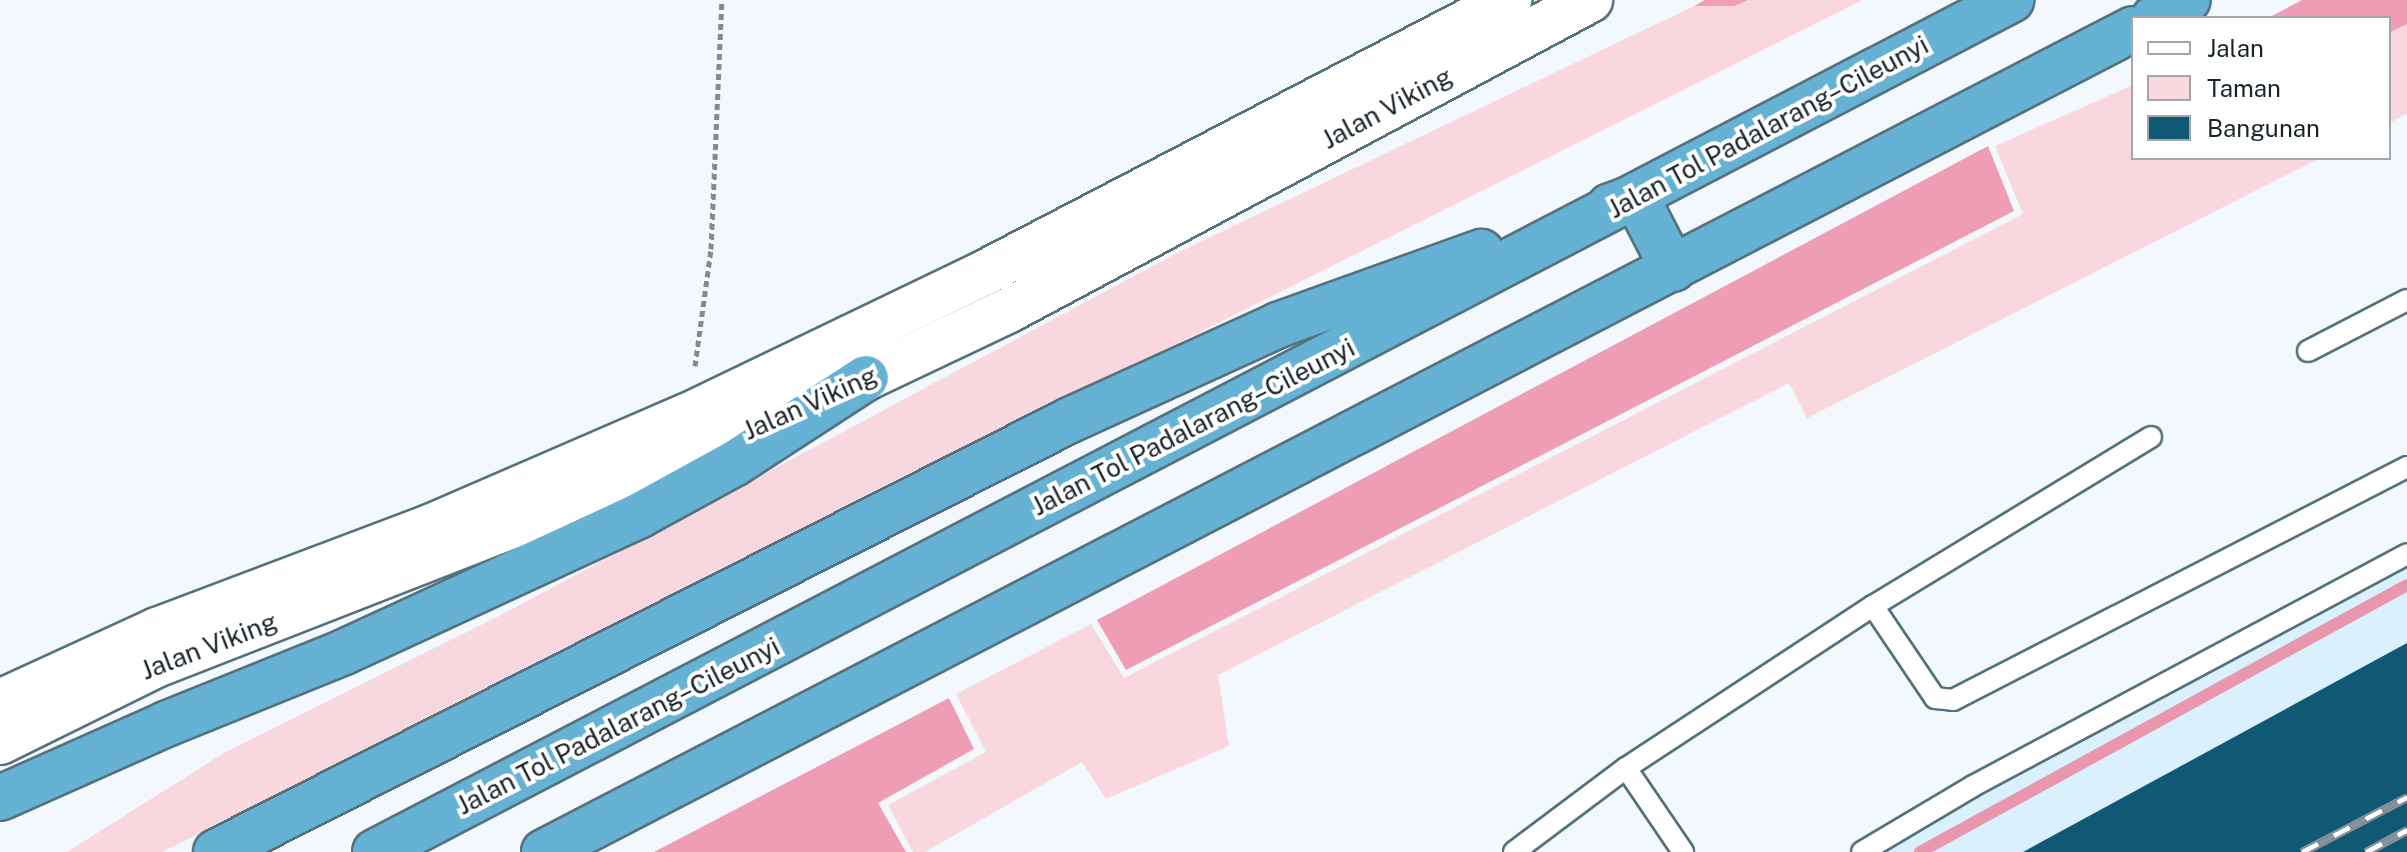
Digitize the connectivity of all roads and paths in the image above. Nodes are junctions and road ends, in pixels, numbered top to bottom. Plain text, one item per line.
1 (722, 0) edge
2 (1509, 0) edge
3 (1590, 0) edge
4 (2011, 0) edge
5 (2188, 0) edge
6 (2158, 16) edge
7 (2131, 30) edge
8 (1636, 197) junction
9 (1673, 269) junction
10 (2407, 300) edge
11 (2308, 351) dead end
12 (866, 378) junction
13 (687, 416) junction
14 (2151, 437) dead end
15 (2407, 467) edge
16 (2407, 554) edge
17 (1873, 606) junction
18 (0, 702) edge
19 (0, 742) edge
20 (1626, 768) junction
21 (0, 798) edge
22 (216, 852) edge
23 (375, 852) edge
24 (544, 852) edge
25 (1514, 852) edge
26 (1683, 852) edge
27 (1862, 852) edge

1 - 13 path
2 - 13 street, Jalan Viking
3 - 12 street, Jalan Viking
4 - 8 highway, Jalan Tol Padalarang–Cileunyi
5 - 6 highway
7 - 9 highway
8 - 9 highway
8 - 22 highway
8 - 23 highway, Jalan Tol Padalarang–Cileunyi
9 - 24 highway
10 - 11 lane
12 - 19 street, Jalan Viking
12 - 21 highway
13 - 18 street, Jalan Viking
14 - 17 lane
15 - 17 lane
16 - 27 lane
17 - 20 lane
20 - 25 lane
20 - 26 lane

